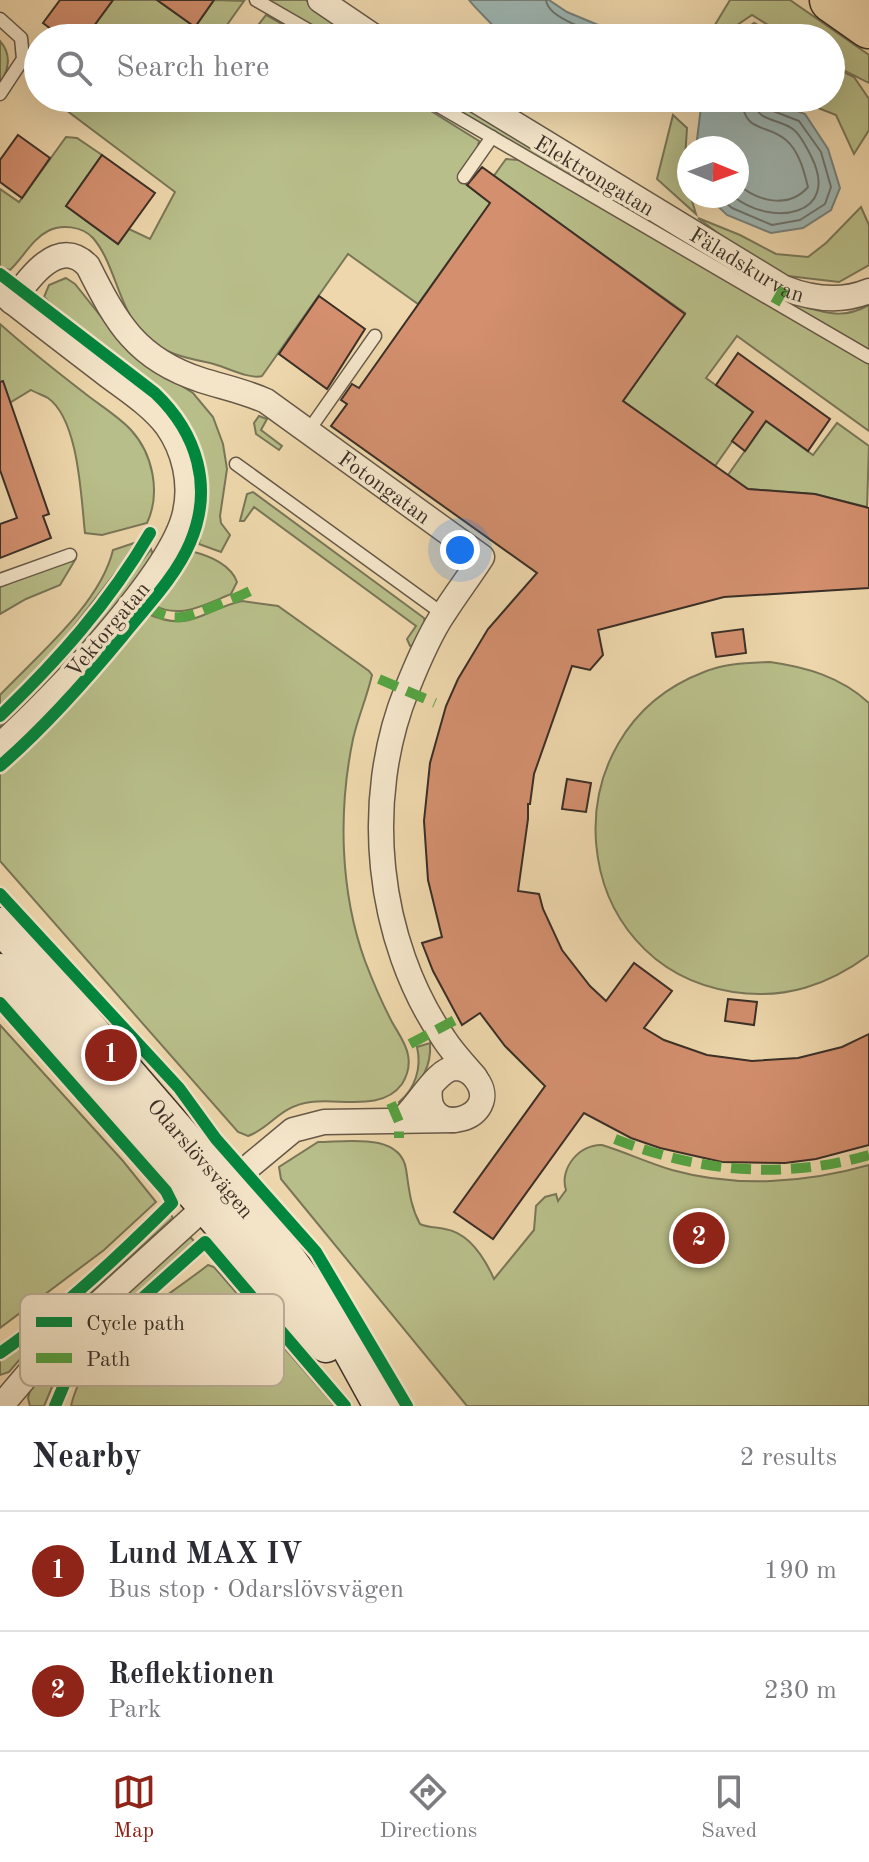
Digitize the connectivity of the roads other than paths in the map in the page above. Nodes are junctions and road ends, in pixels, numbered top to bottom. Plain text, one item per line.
1 (256, 0) edge
2 (320, 0) edge
3 (832, 0) edge
4 (0, 19) edge
5 (298, 24) edge
6 (355, 24) edge
7 (869, 26) edge
8 (0, 94) edge
9 (449, 112) edge
10 (495, 112) edge
11 (492, 137) junction
12 (464, 177) dead end
13 (869, 291) edge
14 (6, 297) edge
15 (375, 336) dead end
16 (869, 357) edge
17 (309, 430) junction
18 (236, 464) dead end
19 (70, 555) dead end
20 (0, 580) edge
21 (443, 614) junction
22 (0, 745) edge
23 (0, 925) edge
24 (0, 971) edge
25 (437, 1029) junction
26 (475, 1077) junction
27 (432, 1084) junction
28 (454, 1120) junction
29 (399, 1122) junction
30 (216, 1197) junction
31 (109, 1294) edge
32 (20, 1384) edge
33 (1, 1406) edge
34 (378, 1406) edge

1 - 5 lane
2 - 6 street
3 - 7 highway
4 - 8 lane
9 - 11 lane, Elektrongatan
10 - 13 street, Fäladskurvan
11 - 12 lane
11 - 16 lane, Elektrongatan
14 - 17 street, Fotongatan
14 - 22 street, Vektorgatan
15 - 17 lane
17 - 21 street, Fotongatan
18 - 21 lane
19 - 20 lane
21 - 25 street, Fotongatan
23 - 30 main road, Odarslövsvägen
24 - 30 main road, Odarslövsvägen
25 - 26 street, Fotongatan
25 - 27 street, Fotongatan
26 - 27 street
26 - 28 street
27 - 28 street
27 - 29 street
28 - 29 street
29 - 30 street
30 - 31 street
30 - 34 main road, Odarslövsvägen
32 - 33 street

